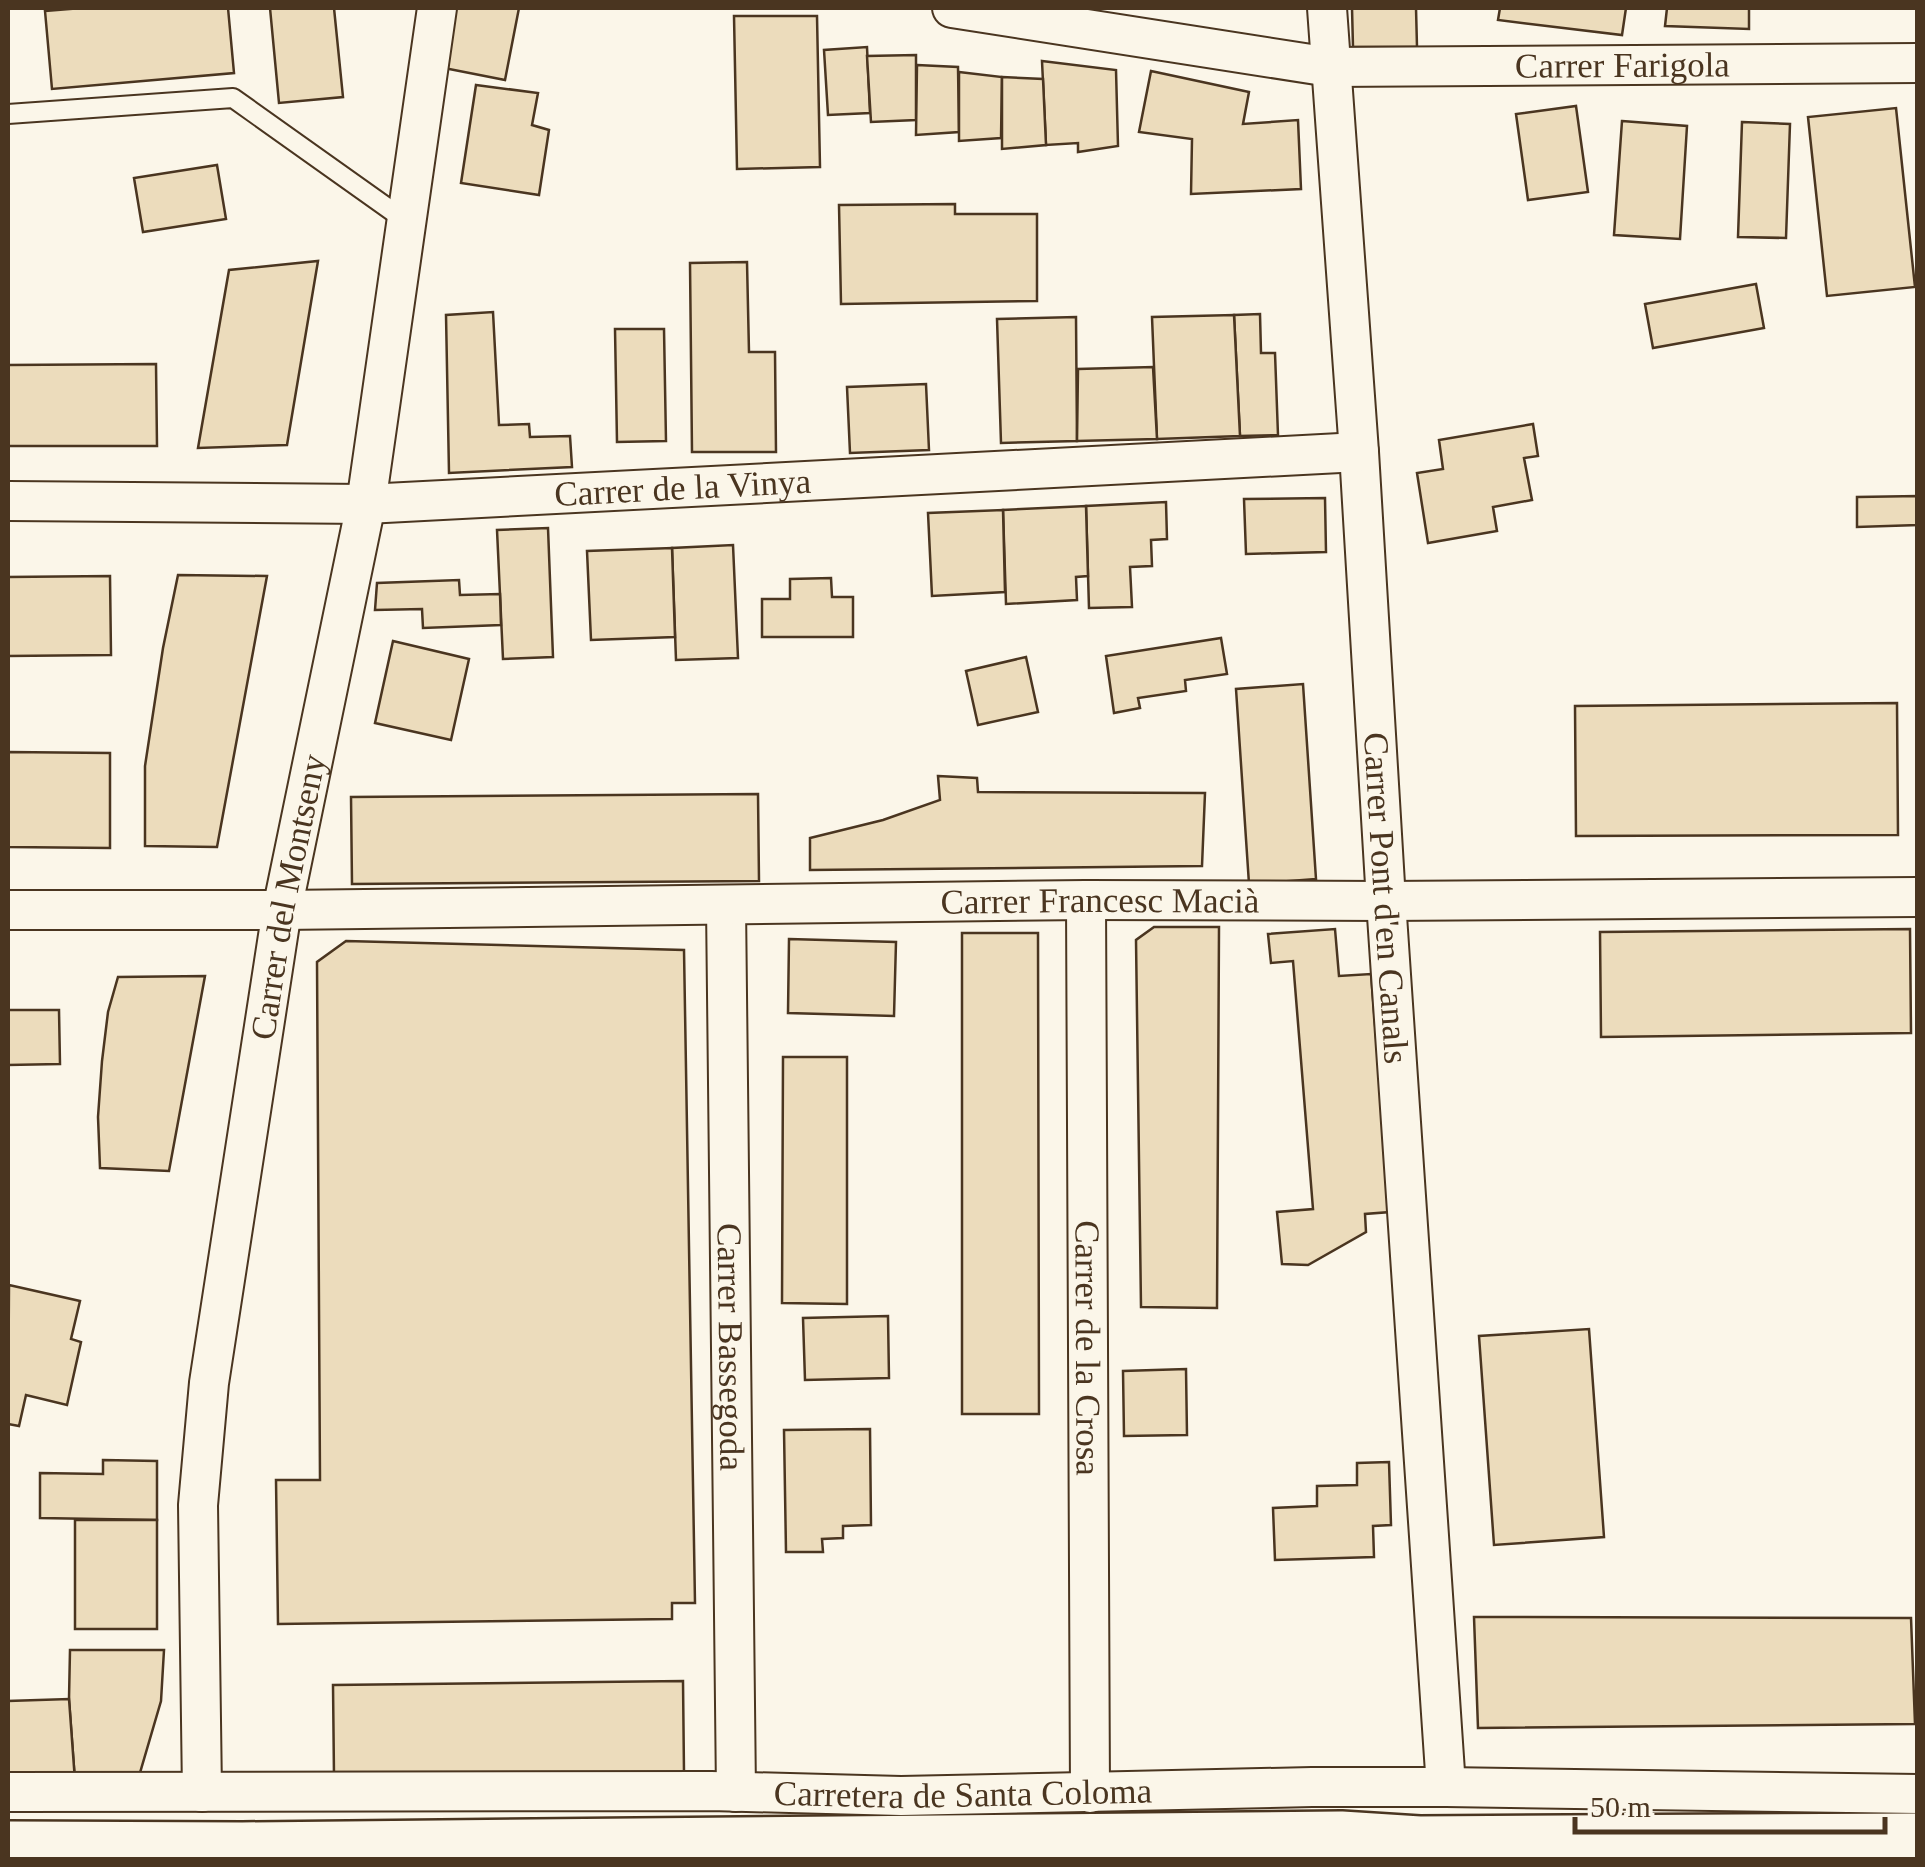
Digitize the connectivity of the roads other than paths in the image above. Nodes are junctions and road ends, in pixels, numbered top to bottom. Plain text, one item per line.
1 (438, 8) edge
2 (952, 8) edge
3 (1327, 8) edge
4 (1918, 64) edge
5 (1330, 67) junction
6 (8, 114) edge
7 (407, 221) junction
8 (1358, 452) junction
9 (8, 501) edge
10 (366, 504) junction
11 (1918, 897) edge
12 (1086, 900) junction
13 (1386, 901) junction
14 (726, 905) junction
15 (8, 910) edge
16 (282, 910) junction
17 (1446, 1787) junction
18 (8, 1792) edge
19 (202, 1792) junction
20 (736, 1792) junction
21 (1090, 1793) junction
22 (1918, 1794) edge
23 (1918, 1841) edge
24 (8, 1850) edge

1 - 7 street, Carrer del Montseny
2 - 5 street, Carrer Farigola
3 - 5 street, Carrer Pont d'en Canals
4 - 5 street, Carrer Farigola
5 - 8 street, Carrer Pont d'en Canals
6 - 7 lane
7 - 10 street, Carrer del Montseny
8 - 10 street, Carrer de la Vinya
8 - 13 street, Carrer Pont d'en Canals
9 - 10 street, Carrer de la Vinya
10 - 16 street, Carrer del Montseny
11 - 13 street, Carrer Francesc Macià
12 - 13 street, Carrer Francesc Macià
12 - 14 street, Carrer Francesc Macià
12 - 21 street, Carrer de la Crosa
13 - 17 street, Carrer Pont d'en Canals
14 - 16 street, Carrer Francesc Macià
14 - 20 street, Carrer Bassegoda
15 - 16 street, Carrer Francesc Macià
16 - 19 street, Carrer del Montseny
17 - 21 street, Carretera de Santa Coloma
17 - 22 street, Carretera de Santa Coloma
18 - 19 street, Carretera de Santa Coloma
19 - 20 street, Carretera de Santa Coloma
20 - 21 street, Carretera de Santa Coloma
23 - 24 main road

